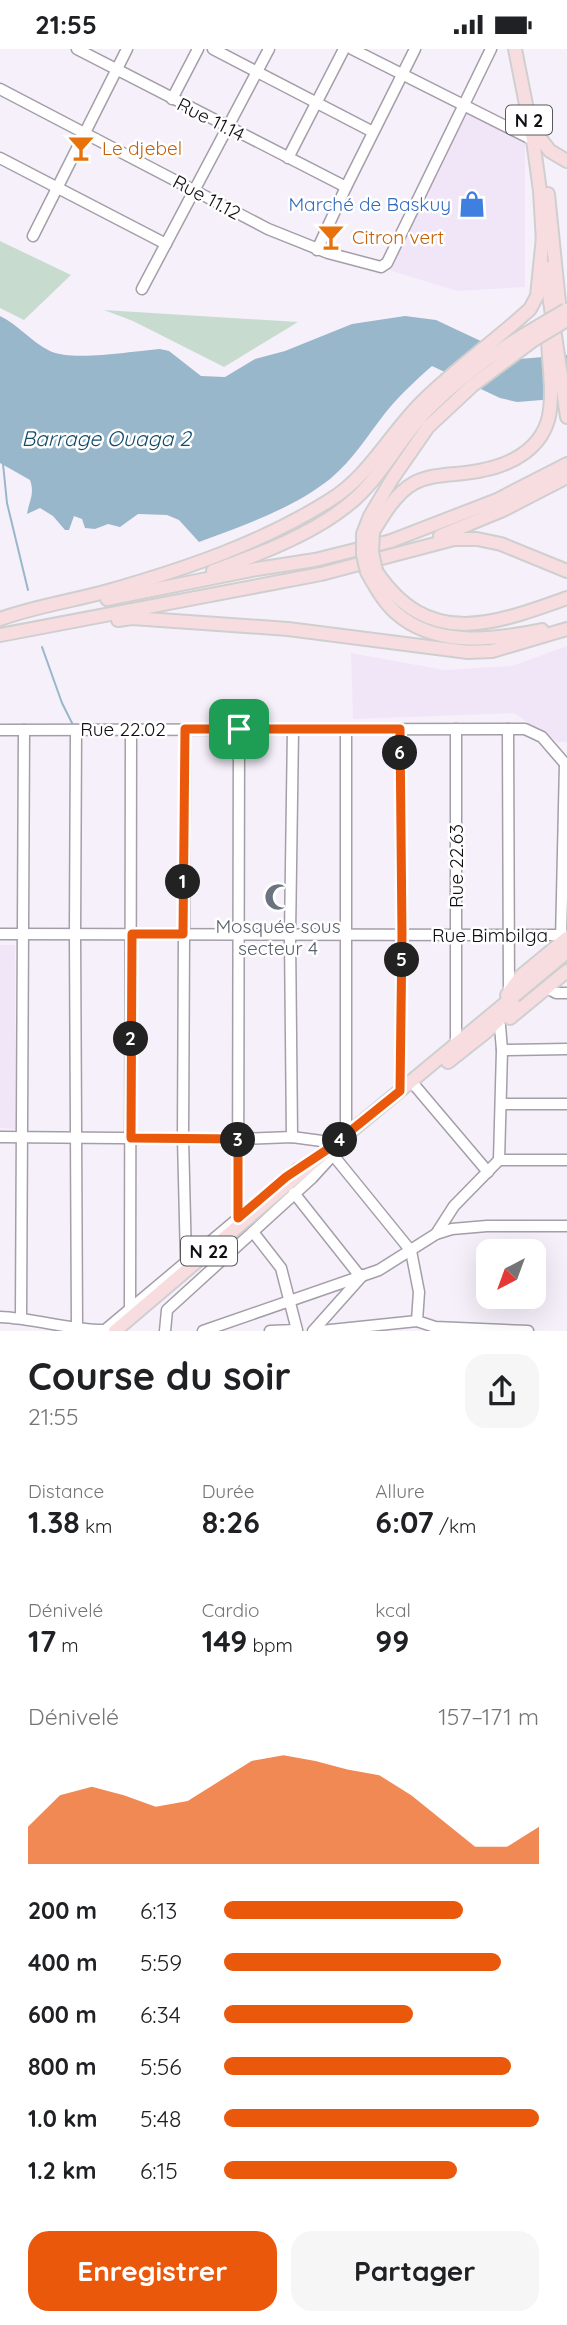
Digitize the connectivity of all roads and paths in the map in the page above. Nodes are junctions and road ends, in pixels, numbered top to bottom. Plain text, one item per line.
1 (77, 49) edge
2 (127, 49) edge
3 (198, 49) edge
4 (213, 49) edge
5 (269, 49) edge
6 (344, 49) edge
7 (352, 49) edge
8 (415, 49) edge
9 (491, 49) edge
10 (515, 49) edge
11 (522, 49) edge
12 (116, 69) junction
13 (258, 71) junction
14 (402, 75) junction
15 (0, 89) edge
16 (172, 99) junction
17 (317, 102) junction
18 (463, 106) junction
19 (228, 127) junction
20 (84, 132) junction
21 (373, 132) junction
22 (536, 139) junction
23 (0, 158) edge
24 (288, 158) junction
25 (567, 161) edge
26 (346, 187) junction
27 (56, 189) junction
28 (195, 191) junction
29 (33, 236) dead end
30 (542, 237) junction
31 (166, 244) junction
32 (317, 250) junction
33 (142, 289) dead end
34 (567, 310) edge
35 (567, 320) edge
36 (535, 334) junction
37 (559, 356) edge
38 (461, 380) junction
39 (567, 417) edge
40 (566, 468) edge
41 (368, 533) junction
42 (397, 554) junction
43 (371, 571) junction
44 (567, 571) edge
45 (176, 584) junction
46 (567, 598) edge
47 (0, 620) edge
48 (567, 627) edge
49 (0, 636) edge
50 (131, 729) junction
51 (185, 729) junction
52 (239, 729) junction
53 (293, 729) junction
54 (346, 729) junction
55 (400, 729) junction
56 (456, 729) junction
57 (508, 729) junction
58 (0, 730) edge
59 (24, 730) junction
60 (76, 730) junction
61 (566, 764) edge
62 (0, 934) edge
63 (21, 934) junction
64 (75, 934) junction
65 (132, 934) junction
66 (183, 934) junction
67 (346, 934) junction
68 (238, 935) junction
69 (290, 935) junction
70 (402, 935) junction
71 (456, 935) junction
72 (508, 935) junction
73 (564, 942) edge
74 (567, 959) edge
75 (567, 971) edge
76 (530, 986) junction
77 (547, 988) junction
78 (509, 993) junction
79 (567, 993) edge
80 (500, 1026) junction
81 (482, 1028) junction
82 (456, 1045) junction
83 (567, 1049) edge
84 (502, 1050) junction
85 (416, 1087) junction
86 (400, 1091) junction
87 (501, 1104) junction
88 (567, 1104) edge
89 (346, 1135) junction
90 (0, 1137) edge
91 (22, 1137) junction
92 (292, 1137) junction
93 (75, 1138) junction
94 (131, 1138) junction
95 (183, 1138) junction
96 (238, 1139) junction
97 (331, 1152) junction
98 (499, 1160) junction
99 (567, 1160) edge
100 (488, 1172) junction
101 (294, 1193) junction
102 (238, 1218) junction
103 (567, 1226) edge
104 (253, 1232) junction
105 (436, 1234) junction
106 (411, 1251) junction
107 (187, 1261) junction
108 (361, 1275) junction
109 (291, 1301) junction
110 (130, 1309) junction
111 (0, 1317) edge
112 (21, 1317) junction
113 (417, 1321) junction
114 (73, 1330) edge
115 (112, 1331) edge
116 (123, 1331) edge
117 (165, 1331) edge
118 (203, 1331) edge
119 (270, 1331) edge
120 (300, 1331) edge
121 (313, 1331) edge
122 (321, 1331) edge
123 (528, 1331) edge

1 - 12 street, Rue 11.14
2 - 12 street
3 - 16 street
4 - 13 street
5 - 13 street
6 - 17 street
7 - 14 street
8 - 14 street
9 - 18 street
10 - 22 main road, N 2
11 - 22 main road, N 2
12 - 16 street, Rue 11.14
12 - 20 street
13 - 17 street
13 - 19 street
14 - 18 street
14 - 21 street
15 - 20 street, Rue 11.12
16 - 19 street, Rue 11.14
17 - 21 street
17 - 24 street
18 - 22 street
18 - 32 street, Rue 11.12
19 - 24 street, Rue 11.14
19 - 28 street
20 - 27 street
20 - 28 street, Rue 11.12
21 - 26 street
22 - 25 main road
22 - 30 main road, N 2
22 - 37 main road, N 2
23 - 27 street
24 - 26 street, Rue 11.14
26 - 32 street
27 - 29 street
27 - 31 street
28 - 31 street
28 - 32 street, Rue 11.12
30 - 37 main road, N 2
30 - 38 main road
31 - 33 street
34 - 36 main road, bridge
35 - 36 main road, bridge
36 - 38 main road
37 - 39 main road, N 2
37 - 41 main road
38 - 41 main road
38 - 45 main road
38 - 47 main road
40 - 42 main road
40 - 45 main road
41 - 43 main road, bridge
42 - 44 main road
42 - 49 main road
43 - 46 main road
43 - 48 main road
45 - 47 main road
48 - 49 main road
50 - 51 street, Rue 22.02
50 - 60 street, Rue 22.02
50 - 65 street
51 - 52 street, Rue 22.02
51 - 66 street
52 - 53 street, Rue 22.02
52 - 68 street
53 - 54 street, Rue 22.02
53 - 69 street
54 - 55 street, Rue 22.02
54 - 67 street
55 - 56 street, Rue 22.02
55 - 70 street
56 - 57 street, Rue 22.02
56 - 71 street, Rue 22.63
57 - 61 street, Rue 22.02
57 - 72 street
58 - 59 street, Rue 22.02
59 - 60 street, Rue 22.02
59 - 63 street
60 - 64 street
61 - 73 street
62 - 63 street, Rue Bimbilga
63 - 64 street, Rue Bimbilga
63 - 91 street
64 - 65 street, Rue Bimbilga
64 - 93 street
65 - 66 street, Rue Bimbilga
65 - 94 street
66 - 68 street, Rue Bimbilga
66 - 95 street
67 - 69 street, Rue Bimbilga
67 - 70 street, Rue Bimbilga
67 - 89 street
68 - 69 street, Rue Bimbilga
68 - 96 street
69 - 92 street
70 - 71 street, Rue Bimbilga
70 - 86 street
71 - 72 street, Rue Bimbilga
71 - 82 street, Rue 22.63
72 - 73 street, Rue Bimbilga
72 - 78 street
73 - 76 main road, N 22
73 - 78 main road
74 - 76 main road, N 22
75 - 77 main road
76 - 81 main road, N 22
77 - 79 street
77 - 80 main road
78 - 81 main road
80 - 81 main road
80 - 84 street
81 - 82 main road, N 22
81 - 85 main road, N 22
82 - 86 main road, N 22
83 - 84 street
84 - 87 street
85 - 97 main road, N 22
85 - 100 street
86 - 89 main road, N 22
87 - 88 street
87 - 98 street
89 - 97 main road, N 22
90 - 91 street
91 - 93 street
91 - 112 street
92 - 96 street
92 - 97 street
93 - 94 street
93 - 114 street
94 - 95 street
94 - 110 street
95 - 96 street
95 - 107 street
96 - 102 street
97 - 101 street
97 - 102 street
97 - 106 street
97 - 115 main road, N 22
97 - 116 main road, N 22
98 - 99 street
98 - 100 street
100 - 105 street
101 - 104 street
101 - 108 street
102 - 107 street
103 - 105 street
104 - 109 street
104 - 117 street
105 - 106 street
106 - 108 street
106 - 113 street
107 - 110 street
108 - 109 street
108 - 121 street
109 - 118 street
109 - 120 street
110 - 115 street
111 - 112 street
112 - 114 street
113 - 122 street
113 - 123 street
114 - 115 street
119 - 120 street

